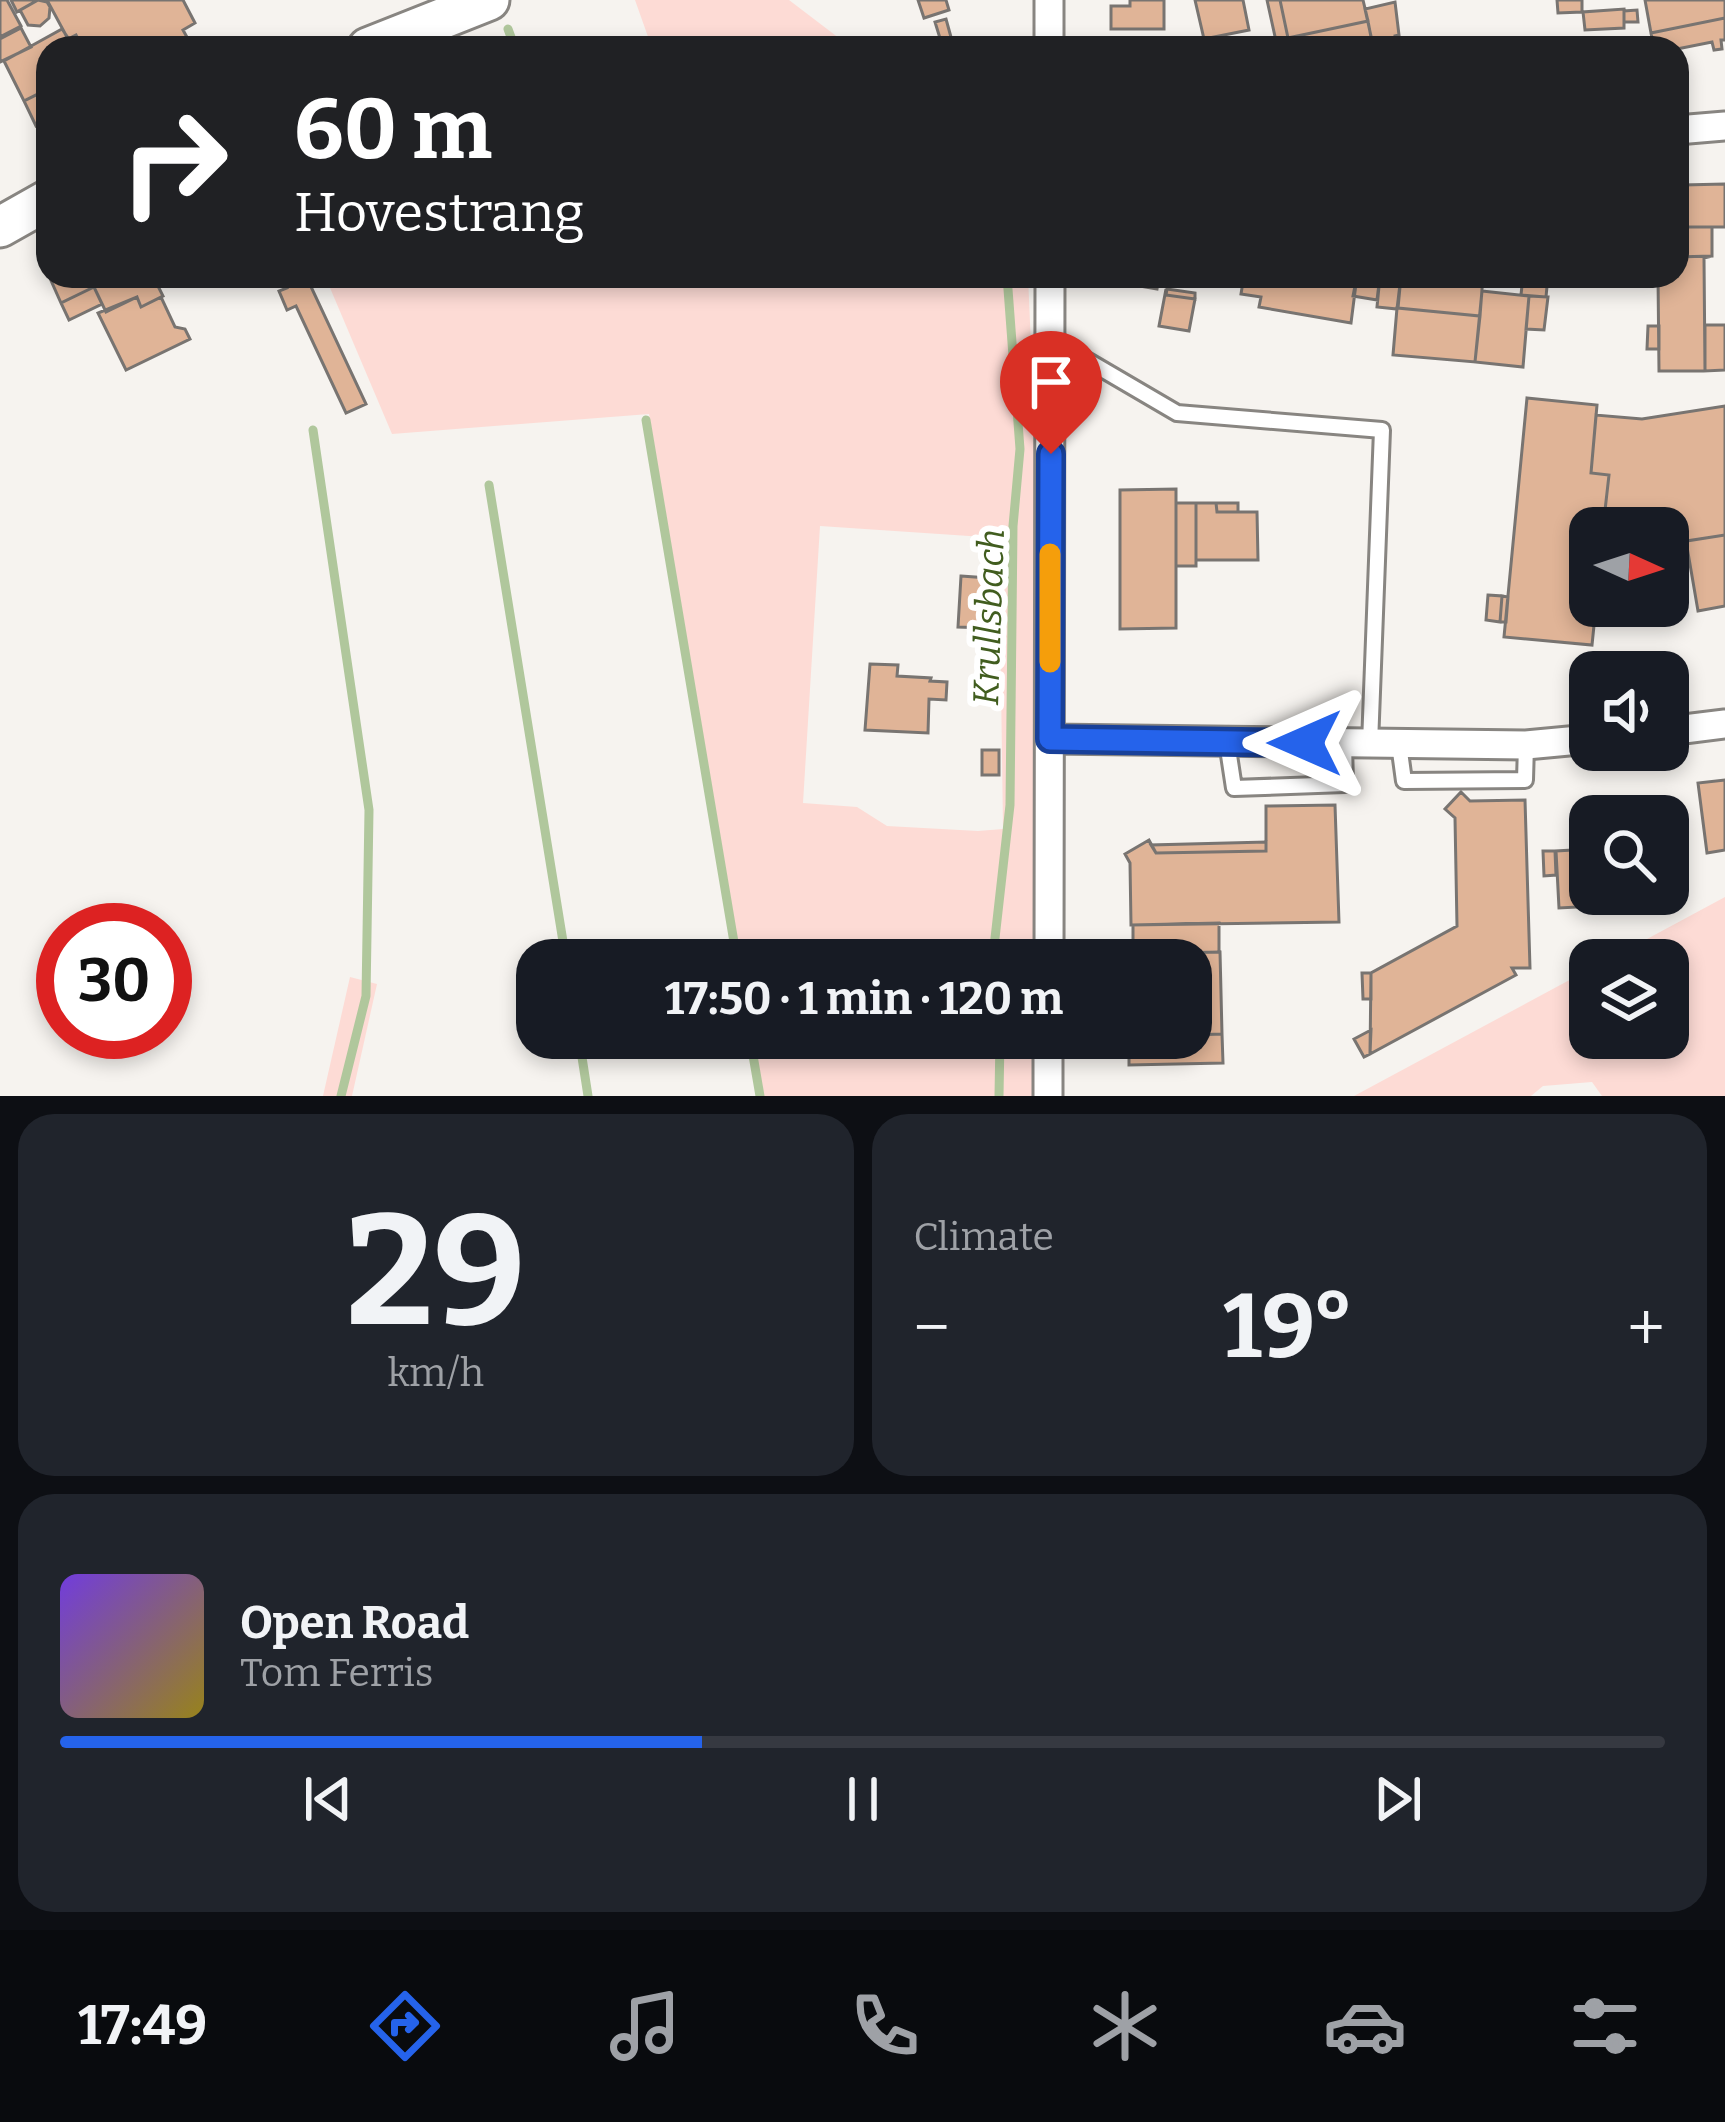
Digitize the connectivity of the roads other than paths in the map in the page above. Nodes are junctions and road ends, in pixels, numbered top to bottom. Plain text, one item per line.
1 (1049, 0) edge
2 (469, 3) edge
3 (395, 36) edge
4 (1049, 36) edge
5 (1725, 126) edge
6 (1689, 129) edge
7 (36, 207) edge
8 (0, 227) edge
9 (1050, 288) edge
10 (1051, 360) junction
11 (1725, 724) edge
12 (1689, 728) edge
13 (1050, 739) junction
14 (1569, 741) edge
15 (1227, 742) junction
16 (1357, 744) junction
17 (1049, 939) edge
18 (1048, 1059) edge
19 (1048, 1096) edge

1 - 4 street
2 - 3 main road
5 - 6 street
7 - 8 main road
9 - 10 street
10 - 13 street
10 - 16 lane
11 - 12 street
13 - 15 street
13 - 17 street
14 - 16 street
15 - 16 street
15 - 16 lane
18 - 19 street

